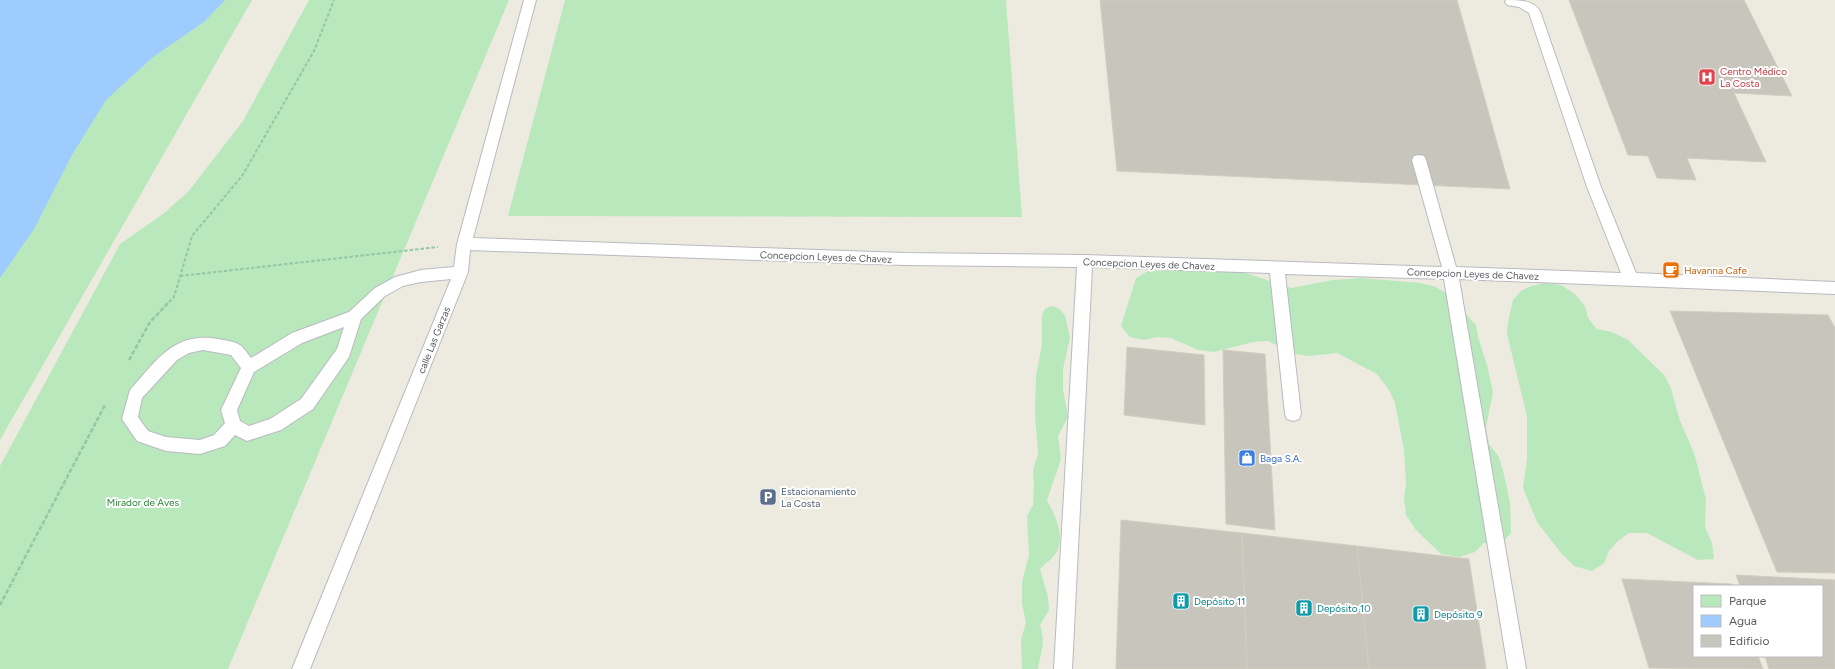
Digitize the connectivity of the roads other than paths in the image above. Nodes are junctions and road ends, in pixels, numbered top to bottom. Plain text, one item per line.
1 (530, 0) edge
2 (1511, 2) dead end
3 (1419, 160) dead end
4 (464, 244) junction
5 (1085, 262) junction
6 (1277, 268) junction
7 (461, 272) junction
8 (1450, 274) junction
9 (1631, 279) junction
10 (1835, 288) edge
11 (354, 316) junction
12 (249, 367) junction
13 (1293, 414) dead end
14 (233, 425) junction
15 (301, 669) edge
16 (1063, 669) edge
17 (1517, 669) edge

1 - 4 lane, calle Las Garzas
2 - 9 lane
3 - 8 lane
4 - 5 lane, Concepcion Leyes de Chavez
4 - 7 lane, calle Las Garzas
5 - 6 lane, Concepcion Leyes de Chavez
5 - 16 lane
6 - 8 lane, Concepcion Leyes de Chavez
6 - 13 lane
7 - 11 lane
7 - 15 lane, calle Las Garzas
8 - 9 lane, Concepcion Leyes de Chavez
8 - 17 lane
9 - 10 lane, Concepcion Leyes de Chavez
11 - 12 lane
11 - 14 lane
12 - 14 lane
12 - 14 lane

